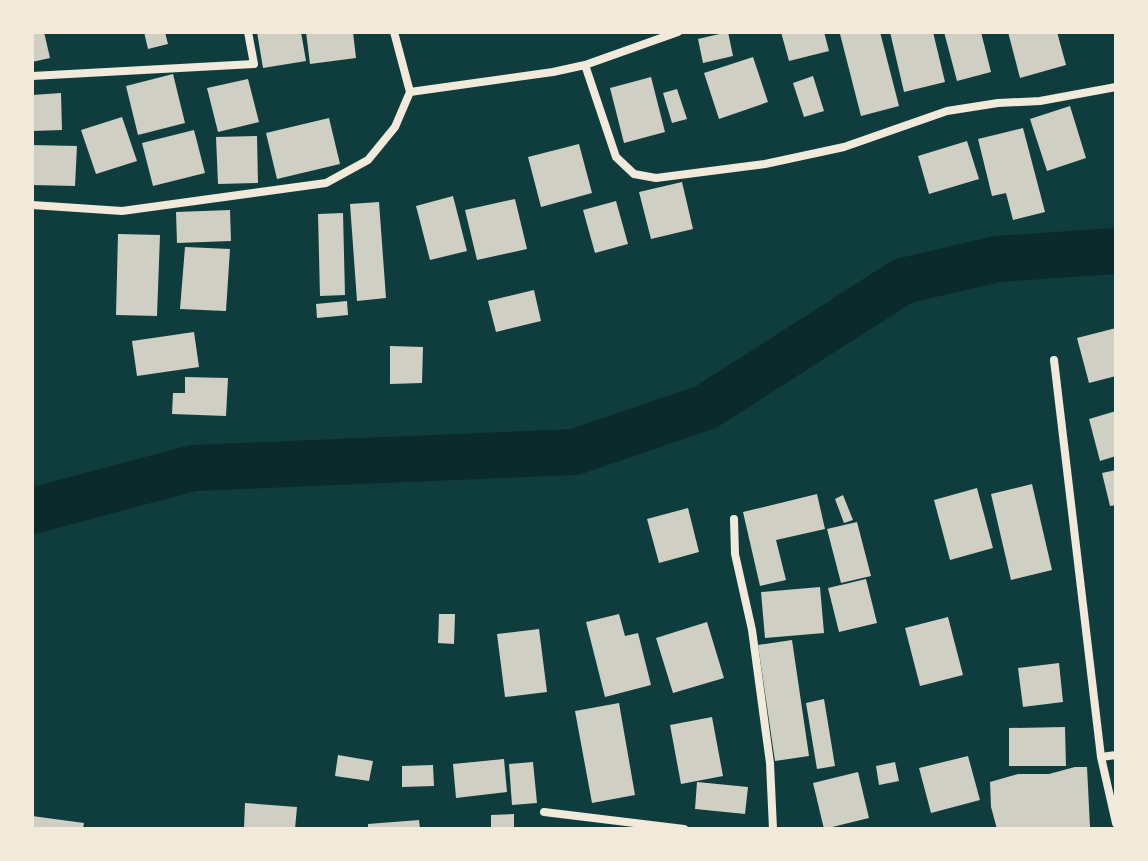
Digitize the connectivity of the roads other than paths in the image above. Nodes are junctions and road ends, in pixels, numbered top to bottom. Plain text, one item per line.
1 (248, 32) edge
2 (394, 32) edge
3 (678, 32) edge
4 (585, 65) junction
5 (32, 76) edge
6 (1116, 87) edge
7 (410, 92) junction
8 (32, 205) edge
9 (1054, 360) dead end
10 (734, 519) dead end
11 (1116, 755) edge
12 (1101, 757) junction
13 (544, 812) dead end
14 (1116, 823) edge
15 (684, 829) edge
16 (773, 829) edge

1 - 5 street
2 - 7 street
3 - 4 street
4 - 6 street
4 - 7 street
7 - 8 street
9 - 12 street
10 - 16 street
11 - 12 street
12 - 14 street
13 - 15 street

